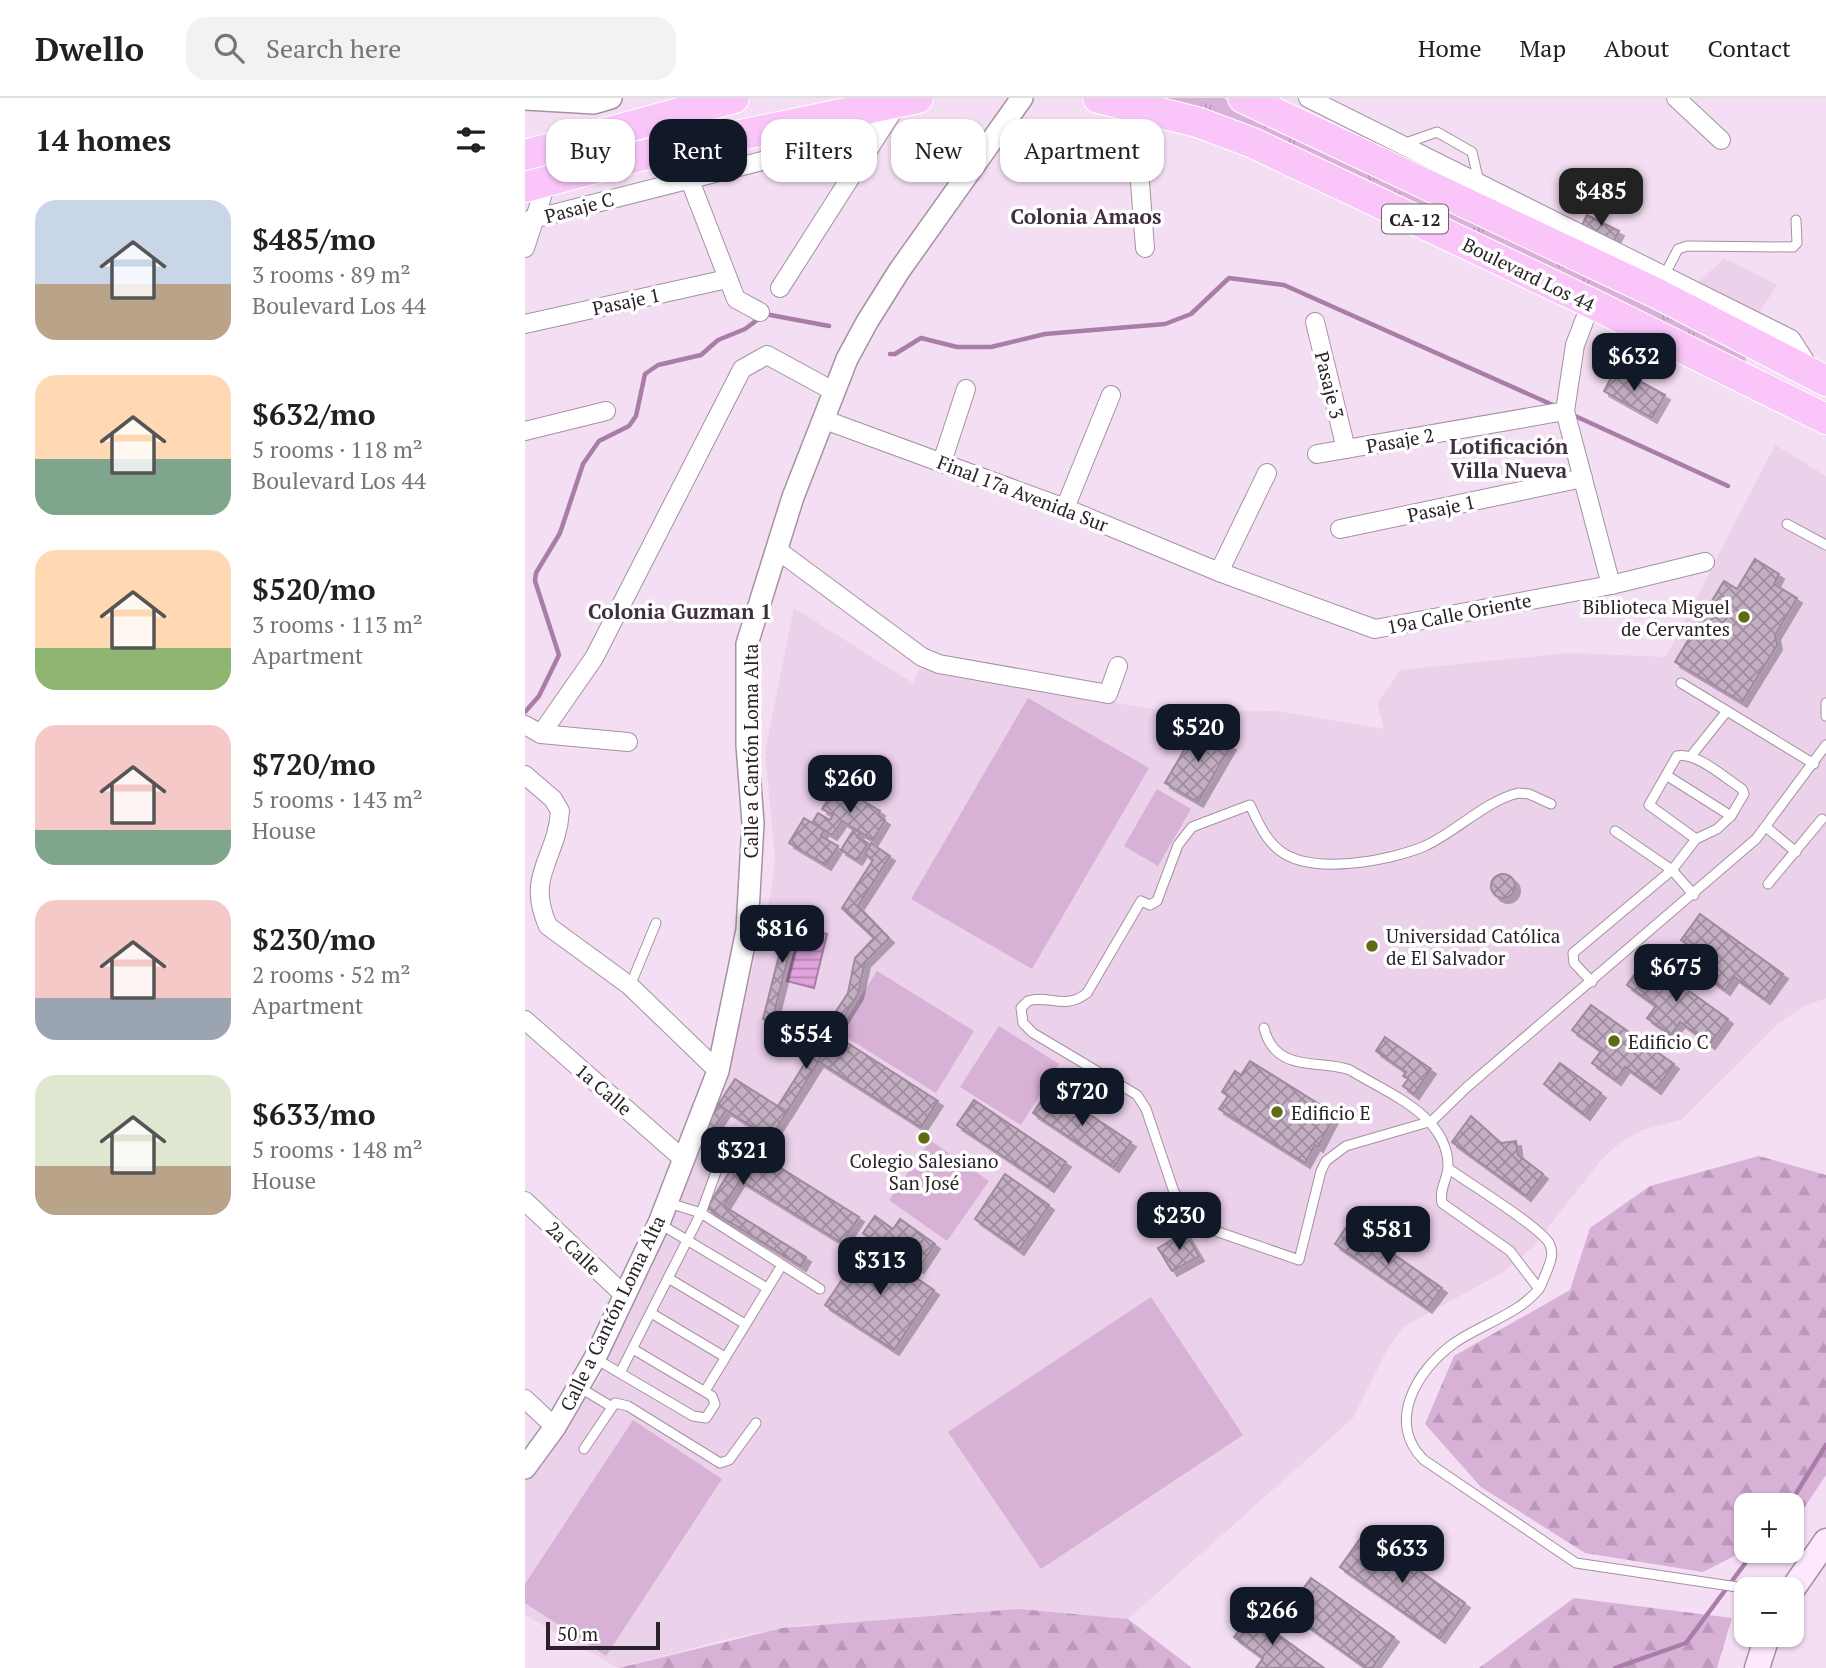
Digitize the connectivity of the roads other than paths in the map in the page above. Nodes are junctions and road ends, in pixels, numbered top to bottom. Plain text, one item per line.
1 (611, 98) edge
2 (734, 98) edge
3 (1022, 98) edge
4 (1098, 98) edge
5 (1243, 98) edge
6 (1308, 98) edge
7 (1676, 98) edge
8 (525, 99) edge
9 (909, 99) edge
10 (1137, 103) edge
11 (877, 132) edge
12 (1721, 140) dead end
13 (1401, 145) junction
14 (536, 152) edge
15 (669, 182) edge
16 (690, 182) edge
17 (846, 182) edge
18 (536, 184) edge
19 (1479, 184) junction
20 (531, 219) edge
21 (1796, 220) dead end
22 (525, 248) edge
23 (1145, 248) dead end
24 (727, 279) junction
25 (1660, 284) junction
26 (780, 288) dead end
27 (1591, 303) junction
28 (759, 312) dead end
29 (1315, 322) dead end
30 (525, 324) edge
31 (1723, 367) junction
32 (1820, 374) edge
33 (966, 389) dead end
34 (835, 392) junction
35 (1111, 395) dead end
36 (606, 411) dead end
37 (1565, 411) junction
38 (1826, 413) edge
39 (1826, 419) edge
40 (824, 420) junction
41 (525, 431) edge
42 (1346, 449) junction
43 (1317, 454) dead end
44 (942, 462) junction
45 (1267, 473) dead end
46 (1583, 478) junction
47 (1065, 508) junction
48 (1787, 524) dead end
49 (1341, 529) dead end
50 (1826, 545) edge
51 (776, 549) junction
52 (1705, 562) dead end
53 (1219, 572) junction
54 (1611, 585) junction
55 (1118, 666) dead end
56 (1681, 682) dead end
57 (1826, 703) edge
58 (1727, 711) junction
59 (1826, 716) edge
60 (533, 729) edge
61 (628, 742) dead end
62 (1826, 745) edge
63 (1691, 757) junction
64 (1814, 764) junction
65 (525, 775) edge
66 (1666, 775) junction
67 (1551, 804) dead end
68 (1731, 816) junction
69 (1822, 819) dead end
70 (1766, 827) junction
71 (1615, 831) dead end
72 (1696, 839) junction
73 (1796, 852) junction
74 (1672, 870) junction
75 (1768, 884) dead end
76 (1694, 895) junction
77 (656, 923) dead end
78 (1592, 982) junction
79 (629, 986) junction
80 (525, 1020) edge
81 (1264, 1028) dead end
82 (718, 1071) junction
83 (1432, 1122) junction
84 (723, 1153) dead end
85 (683, 1159) junction
86 (1449, 1169) junction
87 (525, 1201) edge
88 (667, 1202) junction
89 (701, 1213) junction
90 (659, 1223) junction
91 (688, 1239) junction
92 (782, 1265) junction
93 (668, 1278) junction
94 (767, 1288) junction
95 (820, 1289) dead end
96 (1539, 1289) junction
97 (624, 1295) junction
98 (651, 1313) junction
99 (745, 1324) junction
100 (633, 1349) junction
101 (725, 1357) junction
102 (595, 1358) junction
103 (620, 1373) junction
104 (579, 1387) junction
105 (705, 1391) junction
106 (525, 1399) edge
107 (612, 1407) junction
108 (756, 1423) dead end
109 (555, 1427) junction
110 (584, 1449) dead end
111 (525, 1468) edge
112 (1826, 1541) edge
113 (1801, 1577) edge
114 (1734, 1586) edge
115 (1762, 1647) edge
116 (1757, 1668) edge

1 - 8 street
2 - 14 highway
3 - 34 street, Calle a Cantón Loma Alta
4 - 10 highway, Boulevard Los 44 / CA-12
5 - 25 highway, Boulevard Los 44 / CA-12
6 - 13 street
7 - 12 street
9 - 11 street
9 - 18 highway
10 - 23 street
10 - 27 highway, Boulevard Los 44 / CA-12
13 - 19 street
13 - 19 lane
14 - 18 highway
15 - 20 street, Pasaje C
16 - 24 street
17 - 26 street
18 - 20 street
19 - 25 street
20 - 22 street
21 - 25 lane
24 - 28 street
24 - 30 street, Pasaje 1
25 - 32 highway, Boulevard Los 44 / CA-12
25 - 32 street
27 - 31 highway, Boulevard Los 44 / CA-12
27 - 37 street
29 - 42 street, Pasaje 3
31 - 38 highway
31 - 39 highway, CA-12
33 - 44 street
34 - 40 street, Calle a Cantón Loma Alta
34 - 60 street
35 - 47 street
36 - 41 street
37 - 42 street, Pasaje 2
37 - 46 street
40 - 44 street, Final 17a Avenida Sur
40 - 51 street, Calle a Cantón Loma Alta
42 - 43 street, Pasaje 2
44 - 47 street, Final 17a Avenida Sur
45 - 53 street
46 - 49 street, Pasaje 1
46 - 54 street
47 - 53 street, Final 17a Avenida Sur
48 - 50 lane
51 - 55 street
51 - 82 street, Calle a Cantón Loma Alta
52 - 54 street, 19a Calle Oriente
53 - 54 street, 19a Calle Oriente
56 - 58 lane
57 - 59 lane
58 - 63 lane
58 - 64 lane
60 - 61 street
62 - 64 lane
63 - 66 lane
63 - 68 lane
64 - 70 lane
65 - 79 street
66 - 68 lane
66 - 72 lane
67 - 83 lane
68 - 72 lane
69 - 73 lane
70 - 73 lane
70 - 76 lane
71 - 74 lane
72 - 74 lane
73 - 75 lane
74 - 76 lane
74 - 78 lane
76 - 78 lane
77 - 79 lane
78 - 83 lane
79 - 82 street
80 - 85 street, 1a Calle
81 - 83 lane
82 - 85 street, Calle a Cantón Loma Alta
83 - 86 lane
84 - 89 lane
85 - 88 street, Calle a Cantón Loma Alta
86 - 96 lane
86 - 96 lane
87 - 97 street, 2a Calle
88 - 89 lane
88 - 90 street, Calle a Cantón Loma Alta
89 - 91 lane
89 - 92 lane
90 - 91 lane
90 - 97 street, Calle a Cantón Loma Alta
91 - 93 lane
91 - 94 lane
92 - 94 lane
92 - 95 lane
93 - 98 lane
93 - 99 lane
94 - 99 lane
96 - 114 lane
97 - 102 street, Calle a Cantón Loma Alta
98 - 100 lane
98 - 101 lane
99 - 101 lane
100 - 103 lane
100 - 105 lane
101 - 105 lane
102 - 103 lane
102 - 104 street, Calle a Cantón Loma Alta
103 - 105 lane
104 - 107 lane
104 - 109 street, Calle a Cantón Loma Alta
106 - 109 street
107 - 108 lane
107 - 110 lane
109 - 111 street, Calle a Cantón Loma Alta
112 - 113 main road
115 - 116 main road

